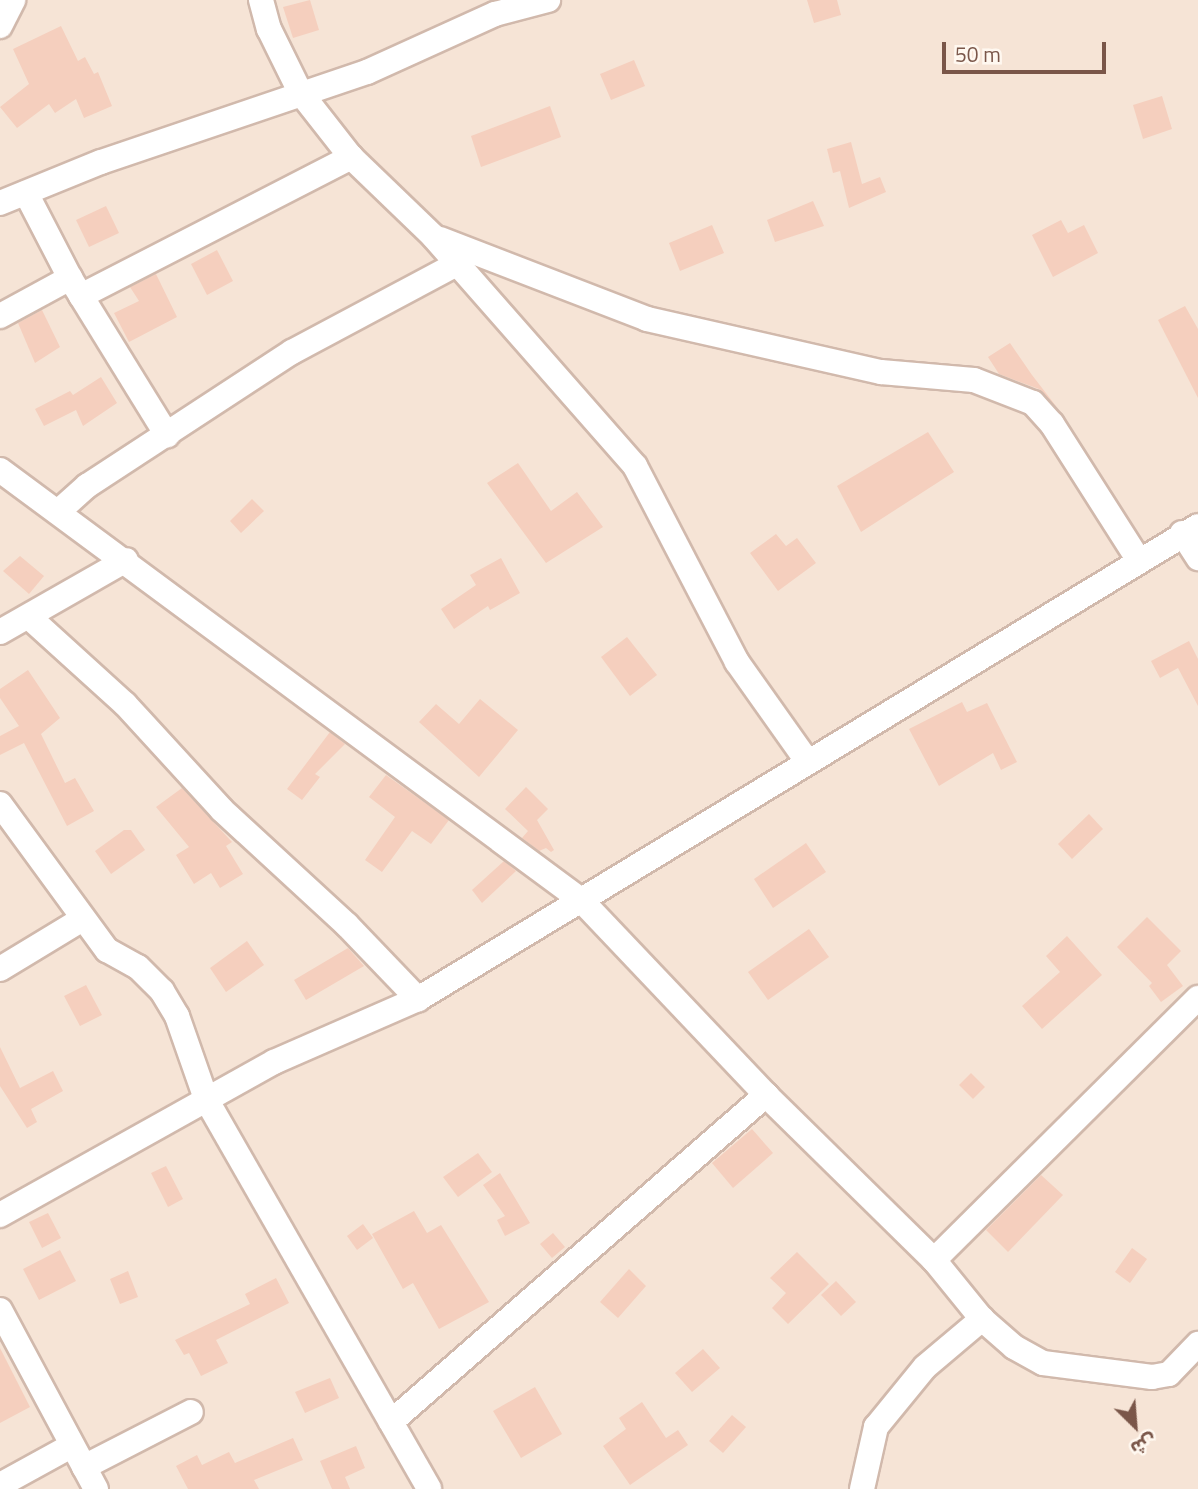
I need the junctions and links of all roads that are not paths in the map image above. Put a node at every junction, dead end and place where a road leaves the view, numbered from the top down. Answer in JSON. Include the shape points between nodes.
{"nodes":[{"id":1,"x":13,"y":0,"type":"edge"},
{"id":2,"x":261,"y":0,"type":"edge"},
{"id":3,"x":548,"y":0,"type":"edge"},
{"id":4,"x":492,"y":9,"type":"edge"},
{"id":5,"x":0,"y":26,"type":"edge"},
{"id":6,"x":300,"y":92,"type":"junction"},
{"id":7,"x":351,"y":158,"type":"junction"},
{"id":8,"x":26,"y":193,"type":"junction"},
{"id":9,"x":0,"y":203,"type":"edge"},
{"id":10,"x":433,"y":236,"type":"junction"},
{"id":11,"x":457,"y":264,"type":"junction"},
{"id":12,"x":76,"y":287,"type":"junction"},
{"id":13,"x":0,"y":316,"type":"edge"},
{"id":14,"x":167,"y":435,"type":"junction"},
{"id":15,"x":0,"y":470,"type":"edge"},
{"id":16,"x":58,"y":511,"type":"junction"},
{"id":17,"x":1190,"y":529,"type":"edge"},
{"id":18,"x":1198,"y":558,"type":"edge"},
{"id":19,"x":1138,"y":559,"type":"junction"},
{"id":20,"x":126,"y":561,"type":"junction"},
{"id":21,"x":29,"y":617,"type":"junction"},
{"id":22,"x":0,"y":632,"type":"edge"},
{"id":23,"x":807,"y":761,"type":"junction"},
{"id":24,"x":0,"y":804,"type":"edge"},
{"id":25,"x":581,"y":900,"type":"junction"},
{"id":26,"x":81,"y":920,"type":"junction"},
{"id":27,"x":0,"y":969,"type":"edge"},
{"id":28,"x":1198,"y":998,"type":"edge"},
{"id":29,"x":418,"y":999,"type":"junction"},
{"id":30,"x":766,"y":1094,"type":"junction"},
{"id":31,"x":206,"y":1099,"type":"junction"},
{"id":32,"x":0,"y":1215,"type":"edge"},
{"id":33,"x":934,"y":1260,"type":"junction"},
{"id":34,"x":0,"y":1310,"type":"edge"},
{"id":35,"x":982,"y":1319,"type":"junction"},
{"id":36,"x":1198,"y":1344,"type":"edge"},
{"id":37,"x":191,"y":1412,"type":"dead end"},
{"id":38,"x":391,"y":1422,"type":"junction"},
{"id":39,"x":71,"y":1446,"type":"junction"},
{"id":40,"x":84,"y":1467,"type":"junction"},
{"id":41,"x":0,"y":1485,"type":"edge"},
{"id":42,"x":96,"y":1489,"type":"edge"},
{"id":43,"x":429,"y":1489,"type":"edge"},
{"id":44,"x":862,"y":1489,"type":"edge"}],
"edges":[{"from":1,"to":5,"type":"street"},
{"from":2,"to":6,"type":"street","via":[[269,29]]},
{"from":3,"to":4,"type":"street"},
{"from":4,"to":6,"type":"street","via":[[414,54]]},
{"from":6,"to":7,"type":"street"},
{"from":6,"to":8,"type":"street"},
{"from":7,"to":10,"type":"street"},
{"from":7,"to":12,"type":"street"},
{"from":8,"to":9,"type":"street"},
{"from":8,"to":12,"type":"street"},
{"from":10,"to":11,"type":"street"},
{"from":10,"to":19,"type":"street","via":[[647,319],[881,372],[974,380],[1033,403],[1052,424]]},
{"from":11,"to":14,"type":"street","via":[[292,352]]},
{"from":11,"to":23,"type":"street","via":[[635,466],[731,652]]},
{"from":12,"to":13,"type":"street"},
{"from":12,"to":14,"type":"street"},
{"from":14,"to":16,"type":"street","via":[[87,486]]},
{"from":15,"to":16,"type":"street"},
{"from":16,"to":20,"type":"street"},
{"from":17,"to":18,"type":"street"},
{"from":17,"to":19,"type":"street"},
{"from":19,"to":23,"type":"street"},
{"from":20,"to":21,"type":"street"},
{"from":20,"to":25,"type":"street"},
{"from":21,"to":22,"type":"street"},
{"from":21,"to":29,"type":"street","via":[[125,704],[222,810],[347,925]]},
{"from":23,"to":25,"type":"street"},
{"from":24,"to":26,"type":"street"},
{"from":25,"to":29,"type":"street"},
{"from":25,"to":30,"type":"street"},
{"from":26,"to":27,"type":"street"},
{"from":26,"to":31,"type":"street","via":[[107,950],[138,967],[162,991],[177,1016]]},
{"from":28,"to":33,"type":"street"},
{"from":29,"to":31,"type":"street","via":[[308,1045]]},
{"from":30,"to":33,"type":"street"},
{"from":30,"to":38,"type":"street"},
{"from":31,"to":32,"type":"street"},
{"from":31,"to":38,"type":"street"},
{"from":33,"to":35,"type":"street"},
{"from":34,"to":39,"type":"street"},
{"from":35,"to":36,"type":"street","via":[[1014,1347],[1042,1363],[1074,1369],[1152,1377],[1169,1374]]},
{"from":35,"to":44,"type":"street","via":[[926,1367],[876,1427]]},
{"from":37,"to":40,"type":"street"},
{"from":38,"to":43,"type":"street"},
{"from":39,"to":40,"type":"street"},
{"from":39,"to":41,"type":"street"},
{"from":40,"to":42,"type":"street"}]}
